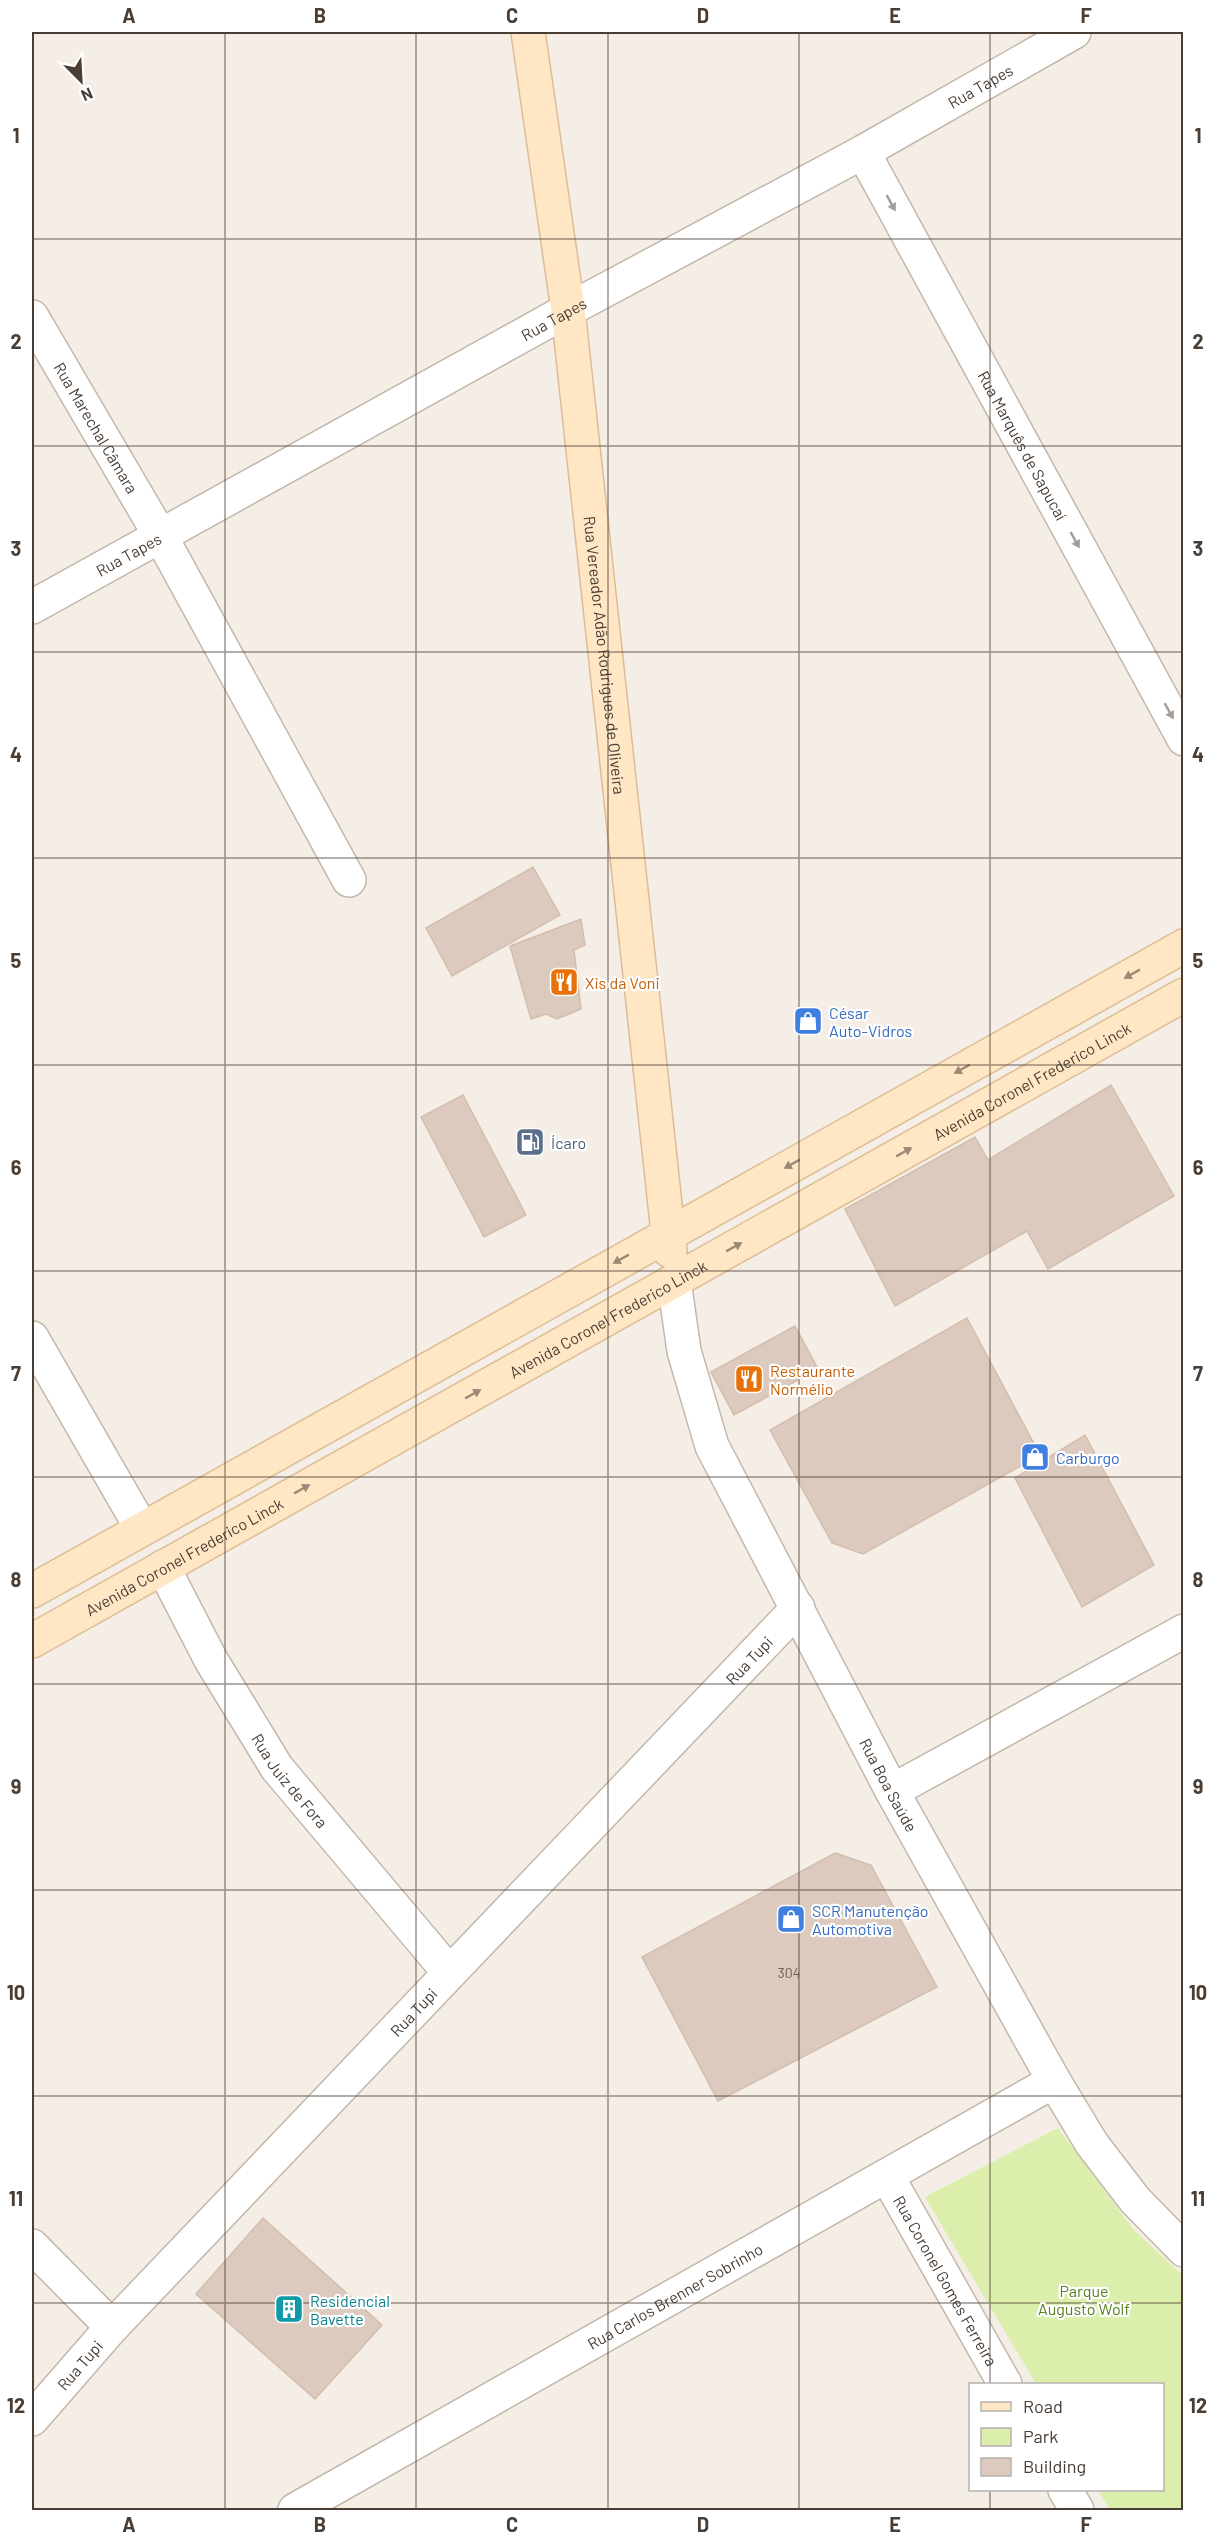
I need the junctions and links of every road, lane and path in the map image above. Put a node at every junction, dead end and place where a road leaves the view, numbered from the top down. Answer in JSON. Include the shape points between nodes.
{"nodes":[{"id":1,"x":528,"y":32,"type":"edge"},
{"id":2,"x":1074,"y":32,"type":"edge"},
{"id":3,"x":863,"y":152,"type":"junction"},
{"id":4,"x":568,"y":310,"type":"junction"},
{"id":5,"x":32,"y":317,"type":"edge"},
{"id":6,"x":161,"y":537,"type":"junction"},
{"id":7,"x":32,"y":607,"type":"edge"},
{"id":8,"x":1184,"y":739,"type":"edge"},
{"id":9,"x":349,"y":880,"type":"dead end"},
{"id":10,"x":1184,"y":946,"type":"edge"},
{"id":11,"x":1184,"y":995,"type":"edge"},
{"id":12,"x":668,"y":1233,"type":"junction"},
{"id":13,"x":674,"y":1281,"type":"junction"},
{"id":14,"x":32,"y":1338,"type":"edge"},
{"id":15,"x":142,"y":1529,"type":"junction"},
{"id":16,"x":163,"y":1567,"type":"junction"},
{"id":17,"x":32,"y":1591,"type":"edge"},
{"id":18,"x":798,"y":1608,"type":"junction"},
{"id":19,"x":1184,"y":1631,"type":"edge"},
{"id":20,"x":32,"y":1641,"type":"edge"},
{"id":21,"x":892,"y":1791,"type":"junction"},
{"id":22,"x":448,"y":1971,"type":"junction"},
{"id":23,"x":1054,"y":2081,"type":"junction"},
{"id":24,"x":887,"y":2176,"type":"junction"},
{"id":25,"x":32,"y":2246,"type":"edge"},
{"id":26,"x":1184,"y":2250,"type":"edge"},
{"id":27,"x":112,"y":2327,"type":"junction"},
{"id":28,"x":1004,"y":2383,"type":"edge"},
{"id":29,"x":32,"y":2419,"type":"edge"},
{"id":30,"x":1066,"y":2491,"type":"edge"},
{"id":31,"x":295,"y":2511,"type":"edge"},
{"id":32,"x":1077,"y":2511,"type":"edge"}],
"edges":[{"from":1,"to":4,"type":"main road","name":"Rua Vereador Adão Rodrigues de Oliveira"},
{"from":2,"to":3,"type":"street","name":"Rua Tapes"},
{"from":3,"to":4,"type":"street","name":"Rua Tapes"},
{"from":3,"to":8,"type":"street","name":"Rua Marquês de Sapucaí","one_way":true},
{"from":4,"to":6,"type":"street","name":"Rua Tapes"},
{"from":4,"to":12,"type":"main road","name":"Rua Vereador Adão Rodrigues de Oliveira"},
{"from":5,"to":6,"type":"street","name":"Rua Marechal Câmara"},
{"from":6,"to":7,"type":"street","name":"Rua Tapes"},
{"from":6,"to":9,"type":"street","name":"Rua Marechal Câmara"},
{"from":10,"to":12,"type":"main road","one_way":true},
{"from":13,"to":11,"type":"main road","name":"Avenida Coronel Frederico Linck","one_way":true},
{"from":12,"to":13,"type":"main road","name":"Rua Vereador Adão Rodrigues de Oliveira"},
{"from":12,"to":15,"type":"main road","one_way":true},
{"from":16,"to":13,"type":"main road","name":"Avenida Coronel Frederico Linck","one_way":true},
{"from":13,"to":18,"type":"street","name":"Rua Boa Saúde","via":[[684,1351],[712,1446]]},
{"from":14,"to":15,"type":"street"},
{"from":15,"to":17,"type":"main road"},
{"from":16,"to":20,"type":"main road","name":"Avenida Coronel Frederico Linck"},
{"from":16,"to":22,"type":"street","name":"Rua Juiz de Fora","via":[[211,1660],[277,1768]]},
{"from":18,"to":21,"type":"street","name":"Rua Boa Saúde"},
{"from":18,"to":22,"type":"street","name":"Rua Tupi"},
{"from":19,"to":21,"type":"street"},
{"from":21,"to":23,"type":"street","name":"Rua Boa Saúde"},
{"from":22,"to":27,"type":"street","name":"Rua Tupi"},
{"from":23,"to":24,"type":"street","name":"Rua Carlos Brenner Sobrinho"},
{"from":23,"to":26,"type":"street","name":"Rua Boa Saúde","via":[[1092,2144],[1135,2200]]},
{"from":24,"to":28,"type":"street","name":"Rua Coronel Gomes Ferreira"},
{"from":24,"to":31,"type":"street","name":"Rua Carlos Brenner Sobrinho"},
{"from":25,"to":27,"type":"street"},
{"from":27,"to":29,"type":"street","name":"Rua Tupi"},
{"from":30,"to":32,"type":"street"}]}
